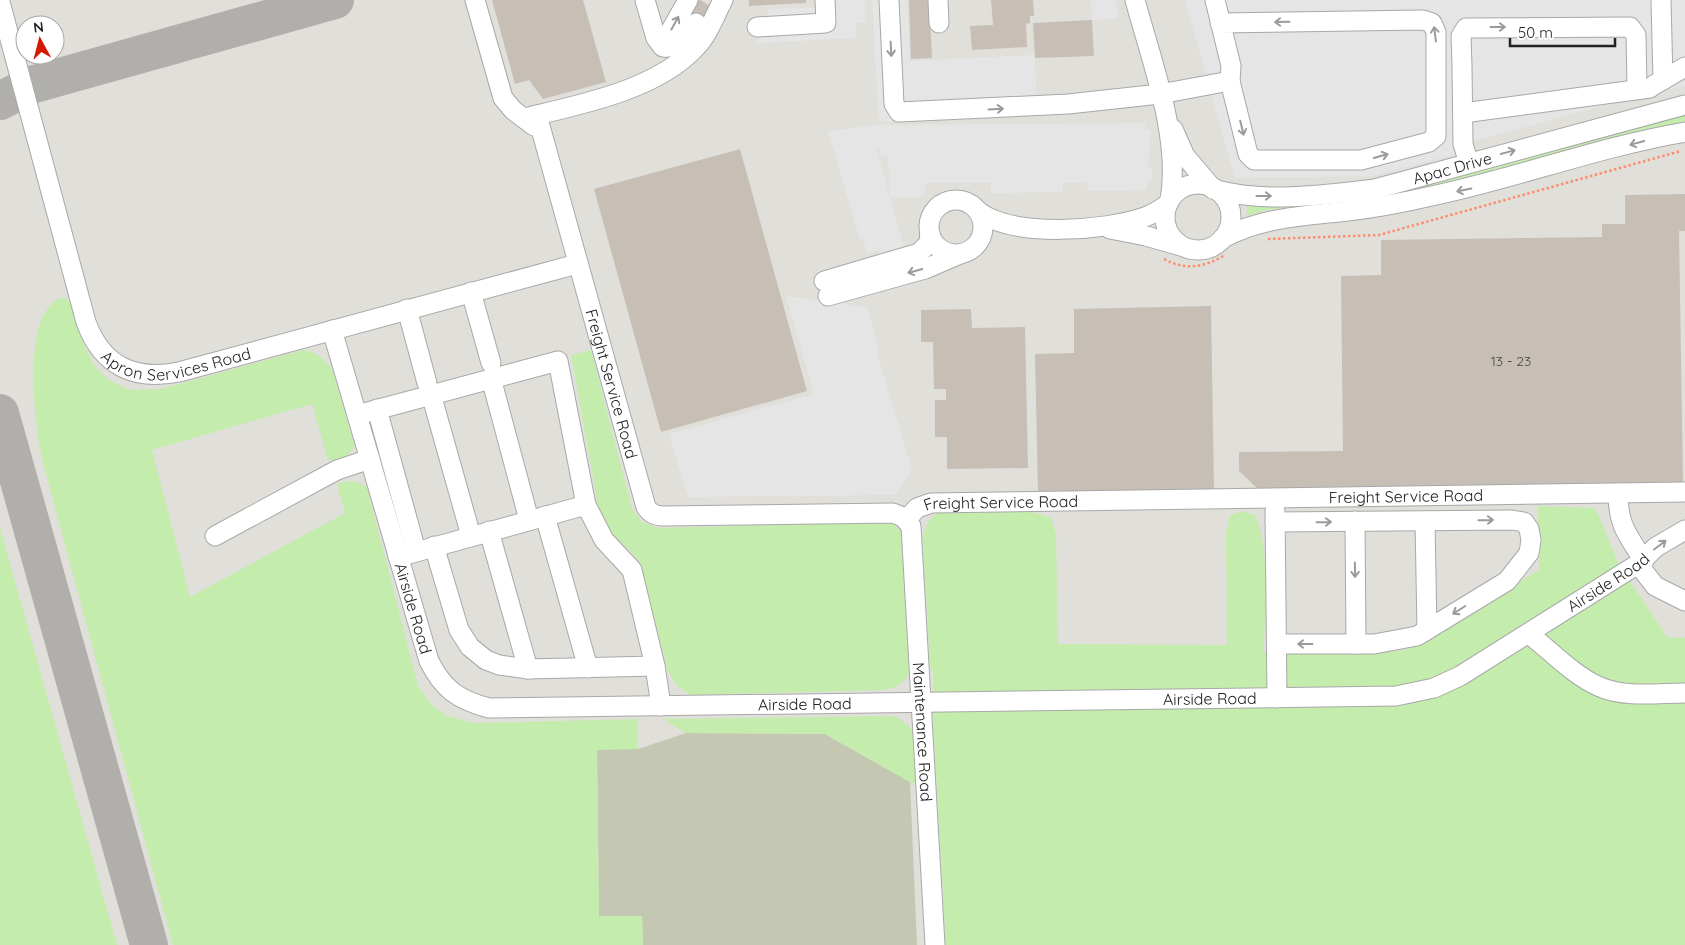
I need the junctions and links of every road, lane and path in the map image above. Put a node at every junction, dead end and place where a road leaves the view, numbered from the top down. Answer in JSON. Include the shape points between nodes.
{"nodes":[{"id":1,"x":476,"y":0,"type":"edge"},
{"id":2,"x":645,"y":0,"type":"edge"},
{"id":3,"x":688,"y":0,"type":"edge"},
{"id":4,"x":709,"y":0,"type":"edge"},
{"id":5,"x":723,"y":0,"type":"edge"},
{"id":6,"x":825,"y":0,"type":"edge"},
{"id":7,"x":889,"y":0,"type":"edge"},
{"id":8,"x":938,"y":0,"type":"edge"},
{"id":9,"x":1135,"y":0,"type":"edge"},
{"id":10,"x":1215,"y":0,"type":"edge"},
{"id":11,"x":1661,"y":0,"type":"edge"},
{"id":12,"x":0,"y":2,"type":"edge"},
{"id":13,"x":939,"y":23,"type":"dead end"},
{"id":14,"x":1220,"y":23,"type":"junction"},
{"id":15,"x":757,"y":27,"type":"dead end"},
{"id":16,"x":662,"y":46,"type":"junction"},
{"id":17,"x":1685,"y":67,"type":"edge"},
{"id":18,"x":1230,"y":81,"type":"junction"},
{"id":19,"x":1650,"y":86,"type":"junction"},
{"id":20,"x":1160,"y":94,"type":"junction"},
{"id":21,"x":1685,"y":105,"type":"edge"},
{"id":22,"x":1656,"y":111,"type":"junction"},
{"id":23,"x":1463,"y":113,"type":"junction"},
{"id":24,"x":1166,"y":115,"type":"junction"},
{"id":25,"x":531,"y":116,"type":"junction"},
{"id":26,"x":1685,"y":132,"type":"edge"},
{"id":27,"x":1469,"y":163,"type":"junction"},
{"id":28,"x":1214,"y":190,"type":"junction"},
{"id":29,"x":1169,"y":202,"type":"junction"},
{"id":30,"x":978,"y":211,"type":"junction"},
{"id":31,"x":1092,"y":227,"type":"junction"},
{"id":32,"x":1034,"y":228,"type":"junction"},
{"id":33,"x":930,"y":233,"type":"junction"},
{"id":34,"x":1223,"y":238,"type":"junction"},
{"id":35,"x":1187,"y":248,"type":"junction"},
{"id":36,"x":967,"y":250,"type":"junction"},
{"id":37,"x":577,"y":264,"type":"junction"},
{"id":38,"x":471,"y":292,"type":"junction"},
{"id":39,"x":407,"y":309,"type":"junction"},
{"id":40,"x":332,"y":330,"type":"junction"},
{"id":41,"x":491,"y":371,"type":"junction"},
{"id":42,"x":429,"y":389,"type":"junction"},
{"id":43,"x":377,"y":409,"type":"junction"},
{"id":44,"x":357,"y":415,"type":"junction"},
{"id":45,"x":370,"y":460,"type":"junction"},
{"id":46,"x":1685,"y":492,"type":"edge"},
{"id":47,"x":1618,"y":493,"type":"junction"},
{"id":48,"x":1275,"y":498,"type":"junction"},
{"id":49,"x":586,"y":505,"type":"junction"},
{"id":50,"x":537,"y":518,"type":"junction"},
{"id":51,"x":906,"y":520,"type":"junction"},
{"id":52,"x":1425,"y":521,"type":"junction"},
{"id":53,"x":1275,"y":522,"type":"junction"},
{"id":54,"x":1355,"y":522,"type":"junction"},
{"id":55,"x":1685,"y":530,"type":"edge"},
{"id":56,"x":489,"y":531,"type":"junction"},
{"id":57,"x":215,"y":536,"type":"dead end"},
{"id":58,"x":471,"y":536,"type":"junction"},
{"id":59,"x":425,"y":549,"type":"junction"},
{"id":60,"x":398,"y":557,"type":"junction"},
{"id":61,"x":1641,"y":563,"type":"junction"},
{"id":62,"x":1680,"y":597,"type":"edge"},
{"id":63,"x":1427,"y":630,"type":"junction"},
{"id":64,"x":1529,"y":634,"type":"junction"},
{"id":65,"x":1277,"y":644,"type":"junction"},
{"id":66,"x":1356,"y":644,"type":"junction"},
{"id":67,"x":655,"y":666,"type":"junction"},
{"id":68,"x":588,"y":668,"type":"junction"},
{"id":69,"x":528,"y":669,"type":"junction"},
{"id":70,"x":1685,"y":693,"type":"edge"},
{"id":71,"x":1277,"y":698,"type":"junction"},
{"id":72,"x":923,"y":703,"type":"junction"},
{"id":73,"x":661,"y":706,"type":"junction"},
{"id":74,"x":936,"y":945,"type":"edge"}],
"edges":[{"from":1,"to":25,"type":"street","via":[[503,98],[513,110]]},
{"from":2,"to":16,"type":"street","via":[[656,38]]},
{"from":16,"to":3,"type":"street","one_way":true},
{"from":4,"to":16,"type":"street","via":[[686,40],[672,47]]},
{"from":5,"to":25,"type":"street","via":[[698,45],[674,66],[621,92]]},
{"from":6,"to":15,"type":"street","via":[[826,23]]},
{"from":7,"to":20,"type":"street","one_way":true,"via":[[896,111],[1068,104]]},
{"from":8,"to":13,"type":"street"},
{"from":9,"to":20,"type":"street"},
{"from":10,"to":14,"type":"street"},
{"from":11,"to":19,"type":"street"},
{"from":12,"to":40,"type":"street","name":"Apron Services Road","via":[[86,322],[105,355],[134,372],[163,375]]},
{"from":14,"to":18,"type":"street","via":[[1231,66]]},
{"from":18,"to":14,"type":"street","one_way":true,"via":[[1248,154],[1254,160],[1370,159],[1429,142],[1436,136],[1436,32],[1432,23],[1423,20]]},
{"from":17,"to":19,"type":"street"},
{"from":18,"to":20,"type":"street"},
{"from":19,"to":22,"type":"street"},
{"from":19,"to":23,"type":"street"},
{"from":23,"to":19,"type":"street","one_way":true,"via":[[1461,36],[1466,28],[1627,26],[1636,35],[1636,59]]},
{"from":20,"to":24,"type":"street"},
{"from":21,"to":22,"type":"street","name":"Apac Drive"},
{"from":27,"to":22,"type":"street","name":"Apac Drive","one_way":true},
{"from":23,"to":27,"type":"street","via":[[1464,144]]},
{"from":24,"to":28,"type":"street","via":[[1186,156]]},
{"from":24,"to":29,"type":"street","via":[[1172,168]]},
{"from":25,"to":37,"type":"street","name":"Freight Service Road","via":[[542,138]]},
{"from":26,"to":34,"type":"street","name":"Apac Drive","one_way":true,"via":[[1433,196],[1384,206],[1279,218]]},
{"from":28,"to":27,"type":"street","name":"Apac Drive","one_way":true,"via":[[1250,196],[1333,194],[1375,189]]},
{"from":28,"to":29,"type":"street","via":[[1202,185],[1189,186]]},
{"from":28,"to":34,"type":"street","via":[[1226,202],[1230,212],[1230,223]]},
{"from":29,"to":31,"type":"street","via":[[1145,216]]},
{"from":29,"to":35,"type":"street","via":[[1165,215],[1167,229],[1175,241]]},
{"from":30,"to":32,"type":"street","via":[[1006,224]]},
{"from":30,"to":33,"type":"street","via":[[958,200],[942,204],[931,217]]},
{"from":30,"to":36,"type":"street","via":[[982,232]]},
{"from":31,"to":32,"type":"street"},
{"from":31,"to":35,"type":"street","via":[[1132,232]]},
{"from":32,"to":36,"type":"street","via":[[1006,232]]},
{"from":33,"to":36,"type":"street","via":[[941,250],[953,254]]},
{"from":36,"to":33,"type":"street","one_way":true,"via":[[925,268],[826,289],[919,253],[927,247]]},
{"from":34,"to":35,"type":"street","via":[[1204,250]]},
{"from":37,"to":38,"type":"street","name":"Apron Services Road"},
{"from":37,"to":51,"type":"street","name":"Freight Service Road","via":[[646,507],[653,515],[893,513]]},
{"from":38,"to":39,"type":"street","name":"Apron Services Road"},
{"from":38,"to":41,"type":"street"},
{"from":39,"to":40,"type":"street","name":"Apron Services Road"},
{"from":39,"to":42,"type":"street"},
{"from":40,"to":44,"type":"street","name":"Airside Road"},
{"from":41,"to":42,"type":"street"},
{"from":41,"to":49,"type":"street","via":[[558,361]]},
{"from":41,"to":50,"type":"street"},
{"from":42,"to":43,"type":"street"},
{"from":42,"to":58,"type":"street"},
{"from":43,"to":44,"type":"street"},
{"from":43,"to":59,"type":"street"},
{"from":44,"to":45,"type":"street","name":"Airside Road"},
{"from":45,"to":57,"type":"street","via":[[337,470]]},
{"from":45,"to":60,"type":"street","name":"Airside Road"},
{"from":46,"to":47,"type":"street","name":"Freight Service Road"},
{"from":47,"to":48,"type":"street","name":"Freight Service Road"},
{"from":47,"to":61,"type":"street","via":[[1622,525]]},
{"from":48,"to":51,"type":"street","name":"Freight Service Road","via":[[930,503],[917,508]]},
{"from":48,"to":53,"type":"street"},
{"from":49,"to":50,"type":"street"},
{"from":49,"to":67,"type":"street","via":[[604,540],[632,570]]},
{"from":50,"to":56,"type":"street"},
{"from":50,"to":68,"type":"street"},
{"from":51,"to":72,"type":"street","name":"Maintenance Road","via":[[912,529]]},
{"from":52,"to":54,"type":"street"},
{"from":52,"to":63,"type":"street"},
{"from":52,"to":63,"type":"street","one_way":true,"via":[[1524,522],[1531,540],[1529,553],[1506,581]]},
{"from":53,"to":54,"type":"street","one_way":true},
{"from":53,"to":65,"type":"street"},
{"from":54,"to":66,"type":"street","one_way":true},
{"from":61,"to":55,"type":"street","name":"Airside Road","one_way":true,"via":[[1656,547]]},
{"from":56,"to":58,"type":"street"},
{"from":56,"to":69,"type":"street"},
{"from":58,"to":59,"type":"street"},
{"from":59,"to":60,"type":"street"},
{"from":59,"to":69,"type":"street","via":[[463,638],[486,660]]},
{"from":60,"to":73,"type":"street","name":"Airside Road","via":[[429,661],[442,684],[462,699],[489,708],[505,709]]},
{"from":61,"to":62,"type":"street","via":[[1651,583]]},
{"from":61,"to":64,"type":"street","name":"Airside Road"},
{"from":63,"to":66,"type":"street","via":[[1397,641]]},
{"from":64,"to":70,"type":"street","via":[[1601,688],[1629,693]]},
{"from":64,"to":71,"type":"street","name":"Airside Road","via":[[1460,676],[1426,690],[1396,696]]},
{"from":66,"to":65,"type":"street","one_way":true},
{"from":65,"to":71,"type":"street"},
{"from":67,"to":68,"type":"street"},
{"from":67,"to":73,"type":"street"},
{"from":68,"to":69,"type":"street"},
{"from":71,"to":72,"type":"street","name":"Airside Road"},
{"from":72,"to":73,"type":"street","name":"Airside Road"},
{"from":72,"to":74,"type":"street","name":"Maintenance Road"}]}
